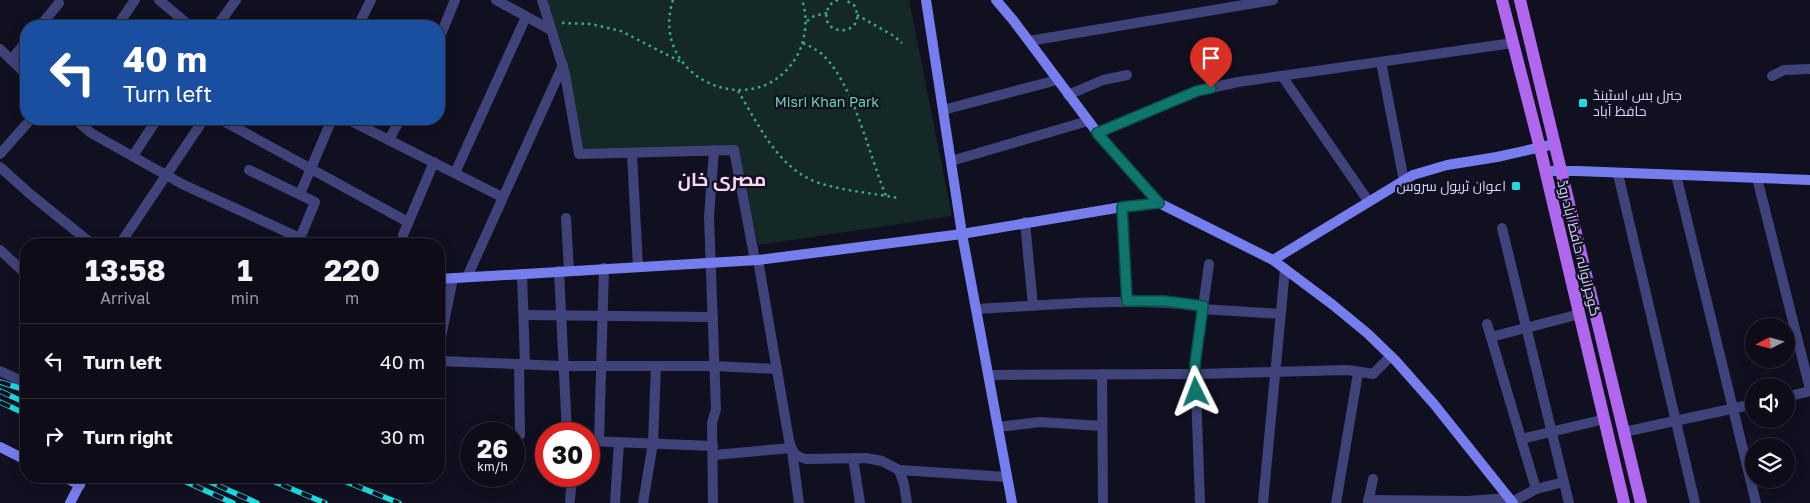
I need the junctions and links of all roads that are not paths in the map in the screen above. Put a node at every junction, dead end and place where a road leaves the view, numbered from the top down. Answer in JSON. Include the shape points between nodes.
{"nodes":[{"id":1,"x":135,"y":0,"type":"edge"},
{"id":2,"x":159,"y":0,"type":"edge"},
{"id":3,"x":236,"y":0,"type":"edge"},
{"id":4,"x":371,"y":0,"type":"edge"},
{"id":5,"x":455,"y":0,"type":"edge"},
{"id":6,"x":496,"y":0,"type":"edge"},
{"id":7,"x":542,"y":0,"type":"edge"},
{"id":8,"x":926,"y":0,"type":"edge"},
{"id":9,"x":996,"y":0,"type":"edge"},
{"id":10,"x":1273,"y":0,"type":"edge"},
{"id":11,"x":1502,"y":0,"type":"edge"},
{"id":12,"x":1520,"y":0,"type":"edge"},
{"id":13,"x":58,"y":3,"type":"dead end"},
{"id":14,"x":526,"y":16,"type":"junction"},
{"id":15,"x":45,"y":20,"type":"edge"},
{"id":16,"x":121,"y":20,"type":"edge"},
{"id":17,"x":183,"y":20,"type":"edge"},
{"id":18,"x":221,"y":20,"type":"edge"},
{"id":19,"x":361,"y":20,"type":"edge"},
{"id":20,"x":445,"y":24,"type":"edge"},
{"id":21,"x":550,"y":27,"type":"junction"},
{"id":22,"x":1029,"y":41,"type":"junction"},
{"id":23,"x":1513,"y":43,"type":"junction"},
{"id":24,"x":20,"y":49,"type":"edge"},
{"id":25,"x":0,"y":50,"type":"edge"},
{"id":26,"x":11,"y":60,"type":"junction"},
{"id":27,"x":1381,"y":62,"type":"junction"},
{"id":28,"x":563,"y":65,"type":"junction"},
{"id":29,"x":20,"y":68,"type":"edge"},
{"id":30,"x":1810,"y":70,"type":"edge"},
{"id":31,"x":1127,"y":75,"type":"dead end"},
{"id":32,"x":1282,"y":76,"type":"junction"},
{"id":33,"x":1772,"y":76,"type":"dead end"},
{"id":34,"x":1057,"y":80,"type":"junction"},
{"id":35,"x":1068,"y":95,"type":"junction"},
{"id":36,"x":943,"y":110,"type":"junction"},
{"id":37,"x":1088,"y":121,"type":"junction"},
{"id":38,"x":26,"y":125,"type":"edge"},
{"id":39,"x":82,"y":125,"type":"edge"},
{"id":40,"x":153,"y":125,"type":"edge"},
{"id":41,"x":200,"y":125,"type":"edge"},
{"id":42,"x":231,"y":125,"type":"edge"},
{"id":43,"x":329,"y":125,"type":"edge"},
{"id":44,"x":360,"y":125,"type":"edge"},
{"id":45,"x":397,"y":125,"type":"edge"},
{"id":46,"x":1097,"y":133,"type":"junction"},
{"id":47,"x":389,"y":140,"type":"junction"},
{"id":48,"x":1555,"y":144,"type":"junction"},
{"id":49,"x":1540,"y":148,"type":"junction"},
{"id":50,"x":714,"y":150,"type":"junction"},
{"id":51,"x":0,"y":154,"type":"edge"},
{"id":52,"x":632,"y":154,"type":"junction"},
{"id":53,"x":133,"y":156,"type":"junction"},
{"id":54,"x":951,"y":161,"type":"junction"},
{"id":55,"x":434,"y":162,"type":"junction"},
{"id":56,"x":0,"y":167,"type":"edge"},
{"id":57,"x":311,"y":169,"type":"junction"},
{"id":58,"x":249,"y":170,"type":"dead end"},
{"id":59,"x":1561,"y":170,"type":"junction"},
{"id":60,"x":1545,"y":171,"type":"junction"},
{"id":61,"x":455,"y":173,"type":"junction"},
{"id":62,"x":166,"y":174,"type":"junction"},
{"id":63,"x":1618,"y":174,"type":"junction"},
{"id":64,"x":1676,"y":175,"type":"junction"},
{"id":65,"x":1757,"y":178,"type":"junction"},
{"id":66,"x":1810,"y":180,"type":"edge"},
{"id":67,"x":1404,"y":181,"type":"junction"},
{"id":68,"x":300,"y":194,"type":"junction"},
{"id":69,"x":502,"y":197,"type":"junction"},
{"id":70,"x":1369,"y":202,"type":"junction"},
{"id":71,"x":1159,"y":203,"type":"junction"},
{"id":72,"x":1122,"y":207,"type":"junction"},
{"id":73,"x":566,"y":218,"type":"dead end"},
{"id":74,"x":408,"y":222,"type":"junction"},
{"id":75,"x":1025,"y":222,"type":"junction"},
{"id":76,"x":1502,"y":228,"type":"dead end"},
{"id":77,"x":403,"y":234,"type":"dead end"},
{"id":78,"x":962,"y":234,"type":"junction"},
{"id":79,"x":85,"y":238,"type":"edge"},
{"id":80,"x":124,"y":238,"type":"edge"},
{"id":81,"x":293,"y":238,"type":"edge"},
{"id":82,"x":300,"y":238,"type":"edge"},
{"id":83,"x":0,"y":250,"type":"edge"},
{"id":84,"x":757,"y":260,"type":"junction"},
{"id":85,"x":1273,"y":260,"type":"junction"},
{"id":86,"x":711,"y":263,"type":"junction"},
{"id":87,"x":1209,"y":264,"type":"dead end"},
{"id":88,"x":638,"y":266,"type":"junction"},
{"id":89,"x":20,"y":268,"type":"edge"},
{"id":90,"x":604,"y":268,"type":"junction"},
{"id":91,"x":1285,"y":269,"type":"junction"},
{"id":92,"x":564,"y":271,"type":"junction"},
{"id":93,"x":522,"y":274,"type":"junction"},
{"id":94,"x":467,"y":277,"type":"junction"},
{"id":95,"x":453,"y":278,"type":"junction"},
{"id":96,"x":445,"y":279,"type":"edge"},
{"id":97,"x":1127,"y":301,"type":"junction"},
{"id":98,"x":1033,"y":306,"type":"junction"},
{"id":99,"x":1203,"y":308,"type":"junction"},
{"id":100,"x":977,"y":309,"type":"junction"},
{"id":101,"x":561,"y":314,"type":"junction"},
{"id":102,"x":1280,"y":314,"type":"junction"},
{"id":103,"x":1580,"y":314,"type":"junction"},
{"id":104,"x":524,"y":315,"type":"junction"},
{"id":105,"x":603,"y":315,"type":"junction"},
{"id":106,"x":445,"y":317,"type":"edge"},
{"id":107,"x":713,"y":317,"type":"junction"},
{"id":108,"x":1487,"y":324,"type":"dead end"},
{"id":109,"x":1526,"y":327,"type":"junction"},
{"id":110,"x":1491,"y":337,"type":"junction"},
{"id":111,"x":1392,"y":356,"type":"junction"},
{"id":112,"x":445,"y":361,"type":"edge"},
{"id":113,"x":522,"y":364,"type":"junction"},
{"id":114,"x":564,"y":366,"type":"junction"},
{"id":115,"x":601,"y":366,"type":"junction"},
{"id":116,"x":656,"y":366,"type":"junction"},
{"id":117,"x":714,"y":366,"type":"junction"},
{"id":118,"x":777,"y":369,"type":"junction"},
{"id":119,"x":0,"y":372,"type":"edge"},
{"id":120,"x":1275,"y":372,"type":"junction"},
{"id":121,"x":1358,"y":373,"type":"junction"},
{"id":122,"x":1102,"y":374,"type":"junction"},
{"id":123,"x":1196,"y":374,"type":"junction"},
{"id":124,"x":988,"y":375,"type":"junction"},
{"id":125,"x":20,"y":378,"type":"edge"},
{"id":126,"x":1810,"y":390,"type":"edge"},
{"id":127,"x":1795,"y":394,"type":"edge"},
{"id":128,"x":1745,"y":406,"type":"edge"},
{"id":129,"x":1733,"y":408,"type":"junction"},
{"id":130,"x":1605,"y":419,"type":"junction"},
{"id":131,"x":1675,"y":421,"type":"junction"},
{"id":132,"x":520,"y":422,"type":"edge"},
{"id":133,"x":566,"y":422,"type":"edge"},
{"id":134,"x":596,"y":422,"type":"edge"},
{"id":135,"x":1102,"y":426,"type":"junction"},
{"id":136,"x":998,"y":427,"type":"junction"},
{"id":137,"x":1552,"y":432,"type":"junction"},
{"id":138,"x":1624,"y":432,"type":"junction"},
{"id":139,"x":1521,"y":439,"type":"junction"},
{"id":140,"x":600,"y":441,"type":"edge"},
{"id":141,"x":619,"y":442,"type":"junction"},
{"id":142,"x":653,"y":443,"type":"junction"},
{"id":143,"x":0,"y":447,"type":"edge"},
{"id":144,"x":792,"y":449,"type":"junction"},
{"id":145,"x":714,"y":450,"type":"junction"},
{"id":146,"x":20,"y":457,"type":"edge"},
{"id":147,"x":853,"y":458,"type":"junction"},
{"id":148,"x":899,"y":470,"type":"junction"},
{"id":149,"x":1008,"y":477,"type":"junction"},
{"id":150,"x":1373,"y":479,"type":"dead end"},
{"id":151,"x":1564,"y":482,"type":"junction"},
{"id":152,"x":80,"y":483,"type":"edge"},
{"id":153,"x":571,"y":487,"type":"edge"},
{"id":154,"x":1536,"y":489,"type":"junction"},
{"id":155,"x":570,"y":500,"type":"dead end"},
{"id":156,"x":1511,"y":501,"type":"edge"},
{"id":157,"x":1368,"y":502,"type":"edge"},
{"id":158,"x":70,"y":503,"type":"edge"},
{"id":159,"x":615,"y":503,"type":"edge"},
{"id":160,"x":643,"y":503,"type":"edge"},
{"id":161,"x":713,"y":503,"type":"edge"},
{"id":162,"x":799,"y":503,"type":"edge"},
{"id":163,"x":860,"y":503,"type":"edge"},
{"id":164,"x":907,"y":503,"type":"edge"},
{"id":165,"x":1012,"y":503,"type":"edge"},
{"id":166,"x":1102,"y":503,"type":"edge"},
{"id":167,"x":1200,"y":503,"type":"edge"},
{"id":168,"x":1263,"y":503,"type":"edge"},
{"id":169,"x":1336,"y":503,"type":"edge"},
{"id":170,"x":1569,"y":503,"type":"edge"},
{"id":171,"x":1624,"y":503,"type":"edge"},
{"id":172,"x":1641,"y":503,"type":"edge"},
{"id":173,"x":1695,"y":503,"type":"edge"},
{"id":174,"x":1756,"y":503,"type":"edge"}],
"edges":[{"from":1,"to":16,"type":"street"},
{"from":2,"to":17,"type":"street"},
{"from":3,"to":18,"type":"street"},
{"from":4,"to":19,"type":"street"},
{"from":5,"to":20,"type":"street"},
{"from":6,"to":14,"type":"street"},
{"from":7,"to":21,"type":"street"},
{"from":8,"to":36,"type":"street"},
{"from":9,"to":22,"type":"street"},
{"from":10,"to":22,"type":"street"},
{"from":11,"to":23,"type":"main road","name":"گوجرانوالہ حافظ آباد روڈ"},
{"from":12,"to":48,"type":"main road","name":"گوجرانوالہ حافظ آباد روڈ"},
{"from":13,"to":15,"type":"street"},
{"from":14,"to":21,"type":"street"},
{"from":14,"to":61,"type":"street"},
{"from":21,"to":28,"type":"street"},
{"from":22,"to":34,"type":"street"},
{"from":23,"to":27,"type":"street"},
{"from":23,"to":49,"type":"main road","name":"گوجرانوالہ حافظ آباد روڈ"},
{"from":24,"to":26,"type":"street"},
{"from":25,"to":26,"type":"street"},
{"from":26,"to":29,"type":"street"},
{"from":27,"to":32,"type":"street"},
{"from":27,"to":67,"type":"street"},
{"from":28,"to":52,"type":"street","via":[[579,154]]},
{"from":28,"to":69,"type":"street"},
{"from":30,"to":33,"type":"street","via":[[1784,70]]},
{"from":31,"to":35,"type":"street","via":[[1102,80]]},
{"from":32,"to":46,"type":"street","via":[[1197,91]]},
{"from":32,"to":70,"type":"street"},
{"from":34,"to":35,"type":"street"},
{"from":34,"to":36,"type":"street"},
{"from":35,"to":37,"type":"street"},
{"from":36,"to":54,"type":"street"},
{"from":37,"to":46,"type":"street"},
{"from":37,"to":54,"type":"street"},
{"from":38,"to":51,"type":"street"},
{"from":39,"to":53,"type":"street"},
{"from":40,"to":53,"type":"street"},
{"from":41,"to":62,"type":"street"},
{"from":42,"to":57,"type":"street"},
{"from":43,"to":57,"type":"street"},
{"from":44,"to":47,"type":"street"},
{"from":45,"to":47,"type":"street"},
{"from":46,"to":71,"type":"street"},
{"from":47,"to":55,"type":"street"},
{"from":48,"to":49,"type":"street"},
{"from":48,"to":59,"type":"main road","name":"گوجرانوالہ حافظ آباد روڈ"},
{"from":49,"to":60,"type":"main road","name":"گوجرانوالہ حافظ آباد روڈ"},
{"from":49,"to":67,"type":"street","via":[[1447,164]]},
{"from":50,"to":52,"type":"street"},
{"from":50,"to":84,"type":"street","via":[[734,150]]},
{"from":50,"to":86,"type":"street","via":[[709,217]]},
{"from":52,"to":88,"type":"street"},
{"from":53,"to":62,"type":"street"},
{"from":54,"to":78,"type":"street"},
{"from":55,"to":61,"type":"street"},
{"from":55,"to":74,"type":"street"},
{"from":56,"to":79,"type":"street"},
{"from":57,"to":68,"type":"street"},
{"from":57,"to":74,"type":"street"},
{"from":58,"to":68,"type":"street"},
{"from":59,"to":60,"type":"street"},
{"from":59,"to":63,"type":"street"},
{"from":59,"to":138,"type":"main road","name":"گوجرانوالہ حافظ آباد روڈ"},
{"from":60,"to":103,"type":"main road","name":"گوجرانوالہ حافظ آباد روڈ"},
{"from":61,"to":69,"type":"street"},
{"from":62,"to":80,"type":"street"},
{"from":62,"to":81,"type":"street"},
{"from":63,"to":64,"type":"street"},
{"from":63,"to":131,"type":"street"},
{"from":64,"to":65,"type":"street"},
{"from":64,"to":129,"type":"street"},
{"from":65,"to":66,"type":"street"},
{"from":65,"to":126,"type":"street"},
{"from":67,"to":70,"type":"street"},
{"from":68,"to":82,"type":"street","via":[[315,202]]},
{"from":69,"to":94,"type":"street"},
{"from":70,"to":85,"type":"street"},
{"from":71,"to":72,"type":"street"},
{"from":71,"to":85,"type":"street"},
{"from":72,"to":75,"type":"street"},
{"from":72,"to":97,"type":"street"},
{"from":73,"to":92,"type":"street"},
{"from":74,"to":77,"type":"street"},
{"from":75,"to":78,"type":"street"},
{"from":75,"to":98,"type":"street"},
{"from":76,"to":109,"type":"street"},
{"from":78,"to":84,"type":"street"},
{"from":78,"to":100,"type":"street"},
{"from":83,"to":89,"type":"street"},
{"from":84,"to":86,"type":"street"},
{"from":84,"to":118,"type":"street"},
{"from":85,"to":91,"type":"street"},
{"from":86,"to":88,"type":"street"},
{"from":86,"to":107,"type":"street"},
{"from":87,"to":99,"type":"street"},
{"from":88,"to":90,"type":"street"},
{"from":90,"to":92,"type":"street"},
{"from":90,"to":105,"type":"street"},
{"from":91,"to":102,"type":"street"},
{"from":91,"to":111,"type":"street"},
{"from":92,"to":93,"type":"street"},
{"from":92,"to":101,"type":"street"},
{"from":93,"to":94,"type":"street"},
{"from":93,"to":104,"type":"street"},
{"from":94,"to":95,"type":"street"},
{"from":95,"to":96,"type":"street"},
{"from":95,"to":106,"type":"street"},
{"from":97,"to":98,"type":"street"},
{"from":97,"to":99,"type":"street","via":[[1164,301]]},
{"from":98,"to":100,"type":"street"},
{"from":99,"to":102,"type":"street"},
{"from":99,"to":123,"type":"street"},
{"from":100,"to":124,"type":"street"},
{"from":101,"to":104,"type":"street"},
{"from":101,"to":105,"type":"street"},
{"from":101,"to":114,"type":"street"},
{"from":102,"to":120,"type":"street"},
{"from":103,"to":109,"type":"street"},
{"from":103,"to":130,"type":"main road","name":"گوجرانوالہ حافظ آباد روڈ"},
{"from":104,"to":113,"type":"street"},
{"from":105,"to":107,"type":"street"},
{"from":105,"to":115,"type":"street"},
{"from":107,"to":117,"type":"street"},
{"from":108,"to":110,"type":"street"},
{"from":109,"to":110,"type":"street"},
{"from":109,"to":137,"type":"street"},
{"from":110,"to":139,"type":"street"},
{"from":111,"to":121,"type":"street","via":[[1373,374]]},
{"from":111,"to":156,"type":"street"},
{"from":112,"to":113,"type":"street"},
{"from":113,"to":114,"type":"street"},
{"from":113,"to":132,"type":"street"},
{"from":114,"to":115,"type":"street"},
{"from":114,"to":133,"type":"street"},
{"from":115,"to":116,"type":"street"},
{"from":115,"to":134,"type":"street"},
{"from":116,"to":117,"type":"street"},
{"from":116,"to":142,"type":"street"},
{"from":117,"to":118,"type":"street"},
{"from":117,"to":145,"type":"street"},
{"from":118,"to":144,"type":"street"},
{"from":119,"to":125,"type":"street"},
{"from":120,"to":121,"type":"street","via":[[1348,370]]},
{"from":120,"to":123,"type":"street"},
{"from":120,"to":168,"type":"street"},
{"from":121,"to":169,"type":"street"},
{"from":122,"to":123,"type":"street"},
{"from":122,"to":124,"type":"street"},
{"from":122,"to":135,"type":"street"},
{"from":123,"to":167,"type":"street"},
{"from":124,"to":136,"type":"street"},
{"from":126,"to":127,"type":"street"},
{"from":128,"to":129,"type":"street"},
{"from":129,"to":131,"type":"street"},
{"from":129,"to":174,"type":"street"},
{"from":130,"to":137,"type":"street"},
{"from":130,"to":171,"type":"main road","name":"گوجرانوالہ حافظ آباد روڈ"},
{"from":131,"to":138,"type":"street"},
{"from":131,"to":173,"type":"street"},
{"from":135,"to":136,"type":"street","via":[[1040,422]]},
{"from":135,"to":166,"type":"street"},
{"from":136,"to":149,"type":"street"},
{"from":137,"to":139,"type":"street"},
{"from":137,"to":151,"type":"street"},
{"from":138,"to":172,"type":"main road","name":"گوجرانوالہ حافظ آباد روڈ"},
{"from":139,"to":154,"type":"street"},
{"from":140,"to":141,"type":"street"},
{"from":141,"to":142,"type":"street"},
{"from":141,"to":159,"type":"street"},
{"from":142,"to":145,"type":"street"},
{"from":142,"to":160,"type":"street"},
{"from":143,"to":146,"type":"street"},
{"from":144,"to":145,"type":"street"},
{"from":144,"to":147,"type":"street","via":[[798,458]]},
{"from":144,"to":162,"type":"street"},
{"from":145,"to":161,"type":"street"},
{"from":147,"to":148,"type":"street","via":[[882,461]]},
{"from":147,"to":163,"type":"street"},
{"from":148,"to":149,"type":"street"},
{"from":148,"to":164,"type":"street"},
{"from":149,"to":165,"type":"street"},
{"from":150,"to":157,"type":"street"},
{"from":151,"to":154,"type":"street"},
{"from":151,"to":170,"type":"street"},
{"from":152,"to":158,"type":"street"},
{"from":153,"to":155,"type":"street"},
{"from":154,"to":156,"type":"street"},
{"from":156,"to":157,"type":"street"}]}
